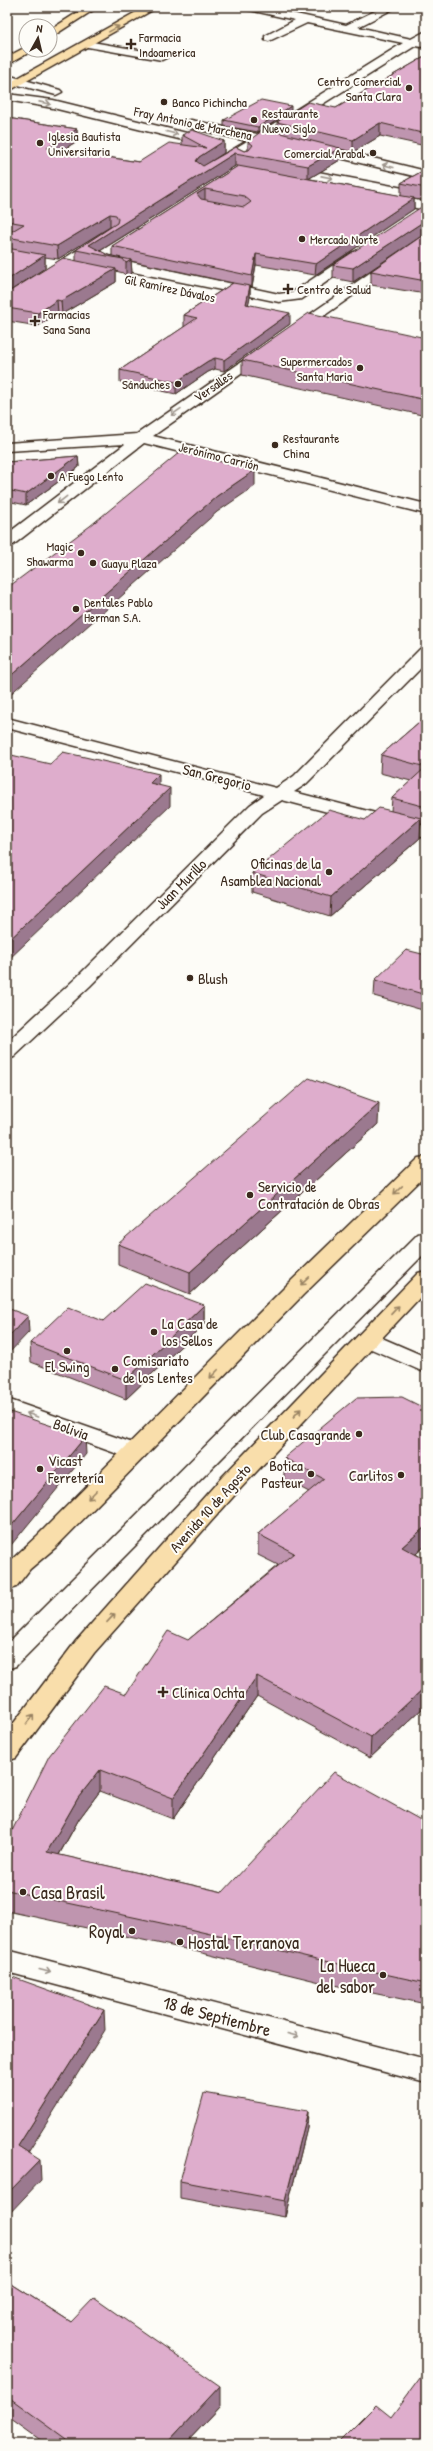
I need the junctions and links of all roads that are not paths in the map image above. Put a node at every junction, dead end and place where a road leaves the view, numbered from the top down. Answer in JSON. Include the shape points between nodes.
{"nodes":[{"id":1,"x":94,"y":7,"type":"edge"},
{"id":2,"x":153,"y":7,"type":"edge"},
{"id":3,"x":249,"y":7,"type":"edge"},
{"id":4,"x":392,"y":7,"type":"edge"},
{"id":5,"x":306,"y":19,"type":"junction"},
{"id":6,"x":348,"y":28,"type":"junction"},
{"id":7,"x":58,"y":30,"type":"edge"},
{"id":8,"x":426,"y":34,"type":"edge"},
{"id":9,"x":269,"y":38,"type":"dead end"},
{"id":10,"x":413,"y":42,"type":"junction"},
{"id":11,"x":86,"y":44,"type":"junction"},
{"id":12,"x":426,"y":45,"type":"edge"},
{"id":13,"x":18,"y":55,"type":"edge"},
{"id":14,"x":162,"y":56,"type":"dead end"},
{"id":15,"x":385,"y":60,"type":"junction"},
{"id":16,"x":7,"y":62,"type":"edge"},
{"id":17,"x":399,"y":62,"type":"dead end"},
{"id":18,"x":7,"y":78,"type":"edge"},
{"id":19,"x":18,"y":82,"type":"junction"},
{"id":20,"x":7,"y":89,"type":"edge"},
{"id":21,"x":7,"y":97,"type":"edge"},
{"id":22,"x":84,"y":99,"type":"dead end"},
{"id":23,"x":176,"y":121,"type":"dead end"},
{"id":24,"x":282,"y":124,"type":"junction"},
{"id":25,"x":302,"y":128,"type":"edge"},
{"id":26,"x":260,"y":138,"type":"junction"},
{"id":27,"x":283,"y":141,"type":"edge"},
{"id":28,"x":298,"y":144,"type":"edge"},
{"id":29,"x":236,"y":152,"type":"junction"},
{"id":30,"x":247,"y":160,"type":"edge"},
{"id":31,"x":202,"y":174,"type":"edge"},
{"id":32,"x":426,"y":175,"type":"edge"},
{"id":33,"x":426,"y":196,"type":"edge"},
{"id":34,"x":423,"y":211,"type":"edge"},
{"id":35,"x":147,"y":226,"type":"edge"},
{"id":36,"x":111,"y":232,"type":"edge"},
{"id":37,"x":424,"y":242,"type":"edge"},
{"id":38,"x":370,"y":248,"type":"edge"},
{"id":39,"x":40,"y":261,"type":"edge"},
{"id":40,"x":60,"y":265,"type":"junction"},
{"id":41,"x":76,"y":268,"type":"edge"},
{"id":42,"x":99,"y":273,"type":"edge"},
{"id":43,"x":7,"y":301,"type":"edge"},
{"id":44,"x":279,"y":312,"type":"edge"},
{"id":45,"x":294,"y":315,"type":"dead end"},
{"id":46,"x":309,"y":318,"type":"junction"},
{"id":47,"x":331,"y":323,"type":"edge"},
{"id":48,"x":142,"y":438,"type":"junction"},
{"id":49,"x":7,"y":447,"type":"edge"},
{"id":50,"x":426,"y":509,"type":"edge"},
{"id":51,"x":7,"y":542,"type":"edge"},
{"id":52,"x":426,"y":653,"type":"edge"},
{"id":53,"x":7,"y":723,"type":"edge"},
{"id":54,"x":280,"y":793,"type":"junction"},
{"id":55,"x":426,"y":832,"type":"edge"},
{"id":56,"x":7,"y":1053,"type":"edge"},
{"id":57,"x":426,"y":1163,"type":"edge"},
{"id":58,"x":426,"y":1239,"type":"edge"},
{"id":59,"x":426,"y":1278,"type":"edge"},
{"id":60,"x":368,"y":1339,"type":"junction"},
{"id":61,"x":426,"y":1366,"type":"edge"},
{"id":62,"x":7,"y":1406,"type":"edge"},
{"id":63,"x":135,"y":1452,"type":"junction"},
{"id":64,"x":7,"y":1581,"type":"edge"},
{"id":65,"x":7,"y":1660,"type":"edge"},
{"id":66,"x":7,"y":1751,"type":"edge"},
{"id":67,"x":7,"y":1961,"type":"edge"},
{"id":68,"x":426,"y":2071,"type":"edge"}],
"edges":[{"from":1,"to":7,"type":"main road"},
{"from":11,"to":2,"type":"main road","one_way":true},
{"from":3,"to":5,"type":"street"},
{"from":4,"to":6,"type":"street"},
{"from":5,"to":6,"type":"street"},
{"from":5,"to":9,"type":"street"},
{"from":6,"to":10,"type":"street"},
{"from":8,"to":10,"type":"street"},
{"from":10,"to":12,"type":"street"},
{"from":10,"to":15,"type":"street"},
{"from":11,"to":14,"type":"street"},
{"from":11,"to":19,"type":"main road"},
{"from":13,"to":16,"type":"main road"},
{"from":15,"to":17,"type":"street"},
{"from":15,"to":24,"type":"street"},
{"from":18,"to":19,"type":"street"},
{"from":19,"to":20,"type":"main road"},
{"from":19,"to":22,"type":"street"},
{"from":21,"to":29,"type":"street","name":"Fray Antonio de Marchena","one_way":true,"via":[[53,104],[199,139]]},
{"from":23,"to":26,"type":"street","name":"Fray Antonio de Marchena"},
{"from":24,"to":25,"type":"street"},
{"from":24,"to":26,"type":"street"},
{"from":26,"to":27,"type":"street","name":"Fray Antonio de Marchena"},
{"from":26,"to":29,"type":"street"},
{"from":32,"to":28,"type":"street","one_way":true},
{"from":29,"to":30,"type":"street","name":"Fray Antonio de Marchena"},
{"from":29,"to":31,"type":"street"},
{"from":34,"to":33,"type":"street","one_way":true,"via":[[274,172]]},
{"from":35,"to":38,"type":"street","via":[[98,258],[117,265],[279,298],[297,296]]},
{"from":36,"to":40,"type":"street"},
{"from":37,"to":46,"type":"street","name":"Versalles"},
{"from":39,"to":40,"type":"street"},
{"from":40,"to":41,"type":"street"},
{"from":40,"to":43,"type":"street"},
{"from":42,"to":44,"type":"street","name":"Gil Ramírez Dávalos"},
{"from":45,"to":46,"type":"street"},
{"from":46,"to":47,"type":"street"},
{"from":46,"to":48,"type":"street","name":"Versalles","one_way":true},
{"from":48,"to":49,"type":"street","name":"Jerónimo Carrión"},
{"from":48,"to":50,"type":"street","name":"Jerónimo Carrión"},
{"from":48,"to":51,"type":"street","name":"Versalles","one_way":true},
{"from":52,"to":54,"type":"street","name":"Juan Murillo","via":[[300,780]]},
{"from":53,"to":54,"type":"street","name":"San Gregorio"},
{"from":54,"to":55,"type":"street","name":"San Gregorio"},
{"from":54,"to":56,"type":"street","name":"Juan Murillo","via":[[256,809],[83,982]]},
{"from":57,"to":63,"type":"main road","one_way":true},
{"from":58,"to":65,"type":"street"},
{"from":60,"to":59,"type":"main road","name":"Avenida 10 de Agosto","one_way":true},
{"from":60,"to":61,"type":"street"},
{"from":66,"to":60,"type":"main road","name":"Avenida 10 de Agosto","one_way":true,"via":[[85,1646],[232,1482]]},
{"from":63,"to":62,"type":"street","name":"Bolivia","one_way":true},
{"from":63,"to":64,"type":"main road","one_way":true,"via":[[47,1541],[21,1563]]},
{"from":67,"to":68,"type":"street","name":"18 de Septiembre","one_way":true}]}
